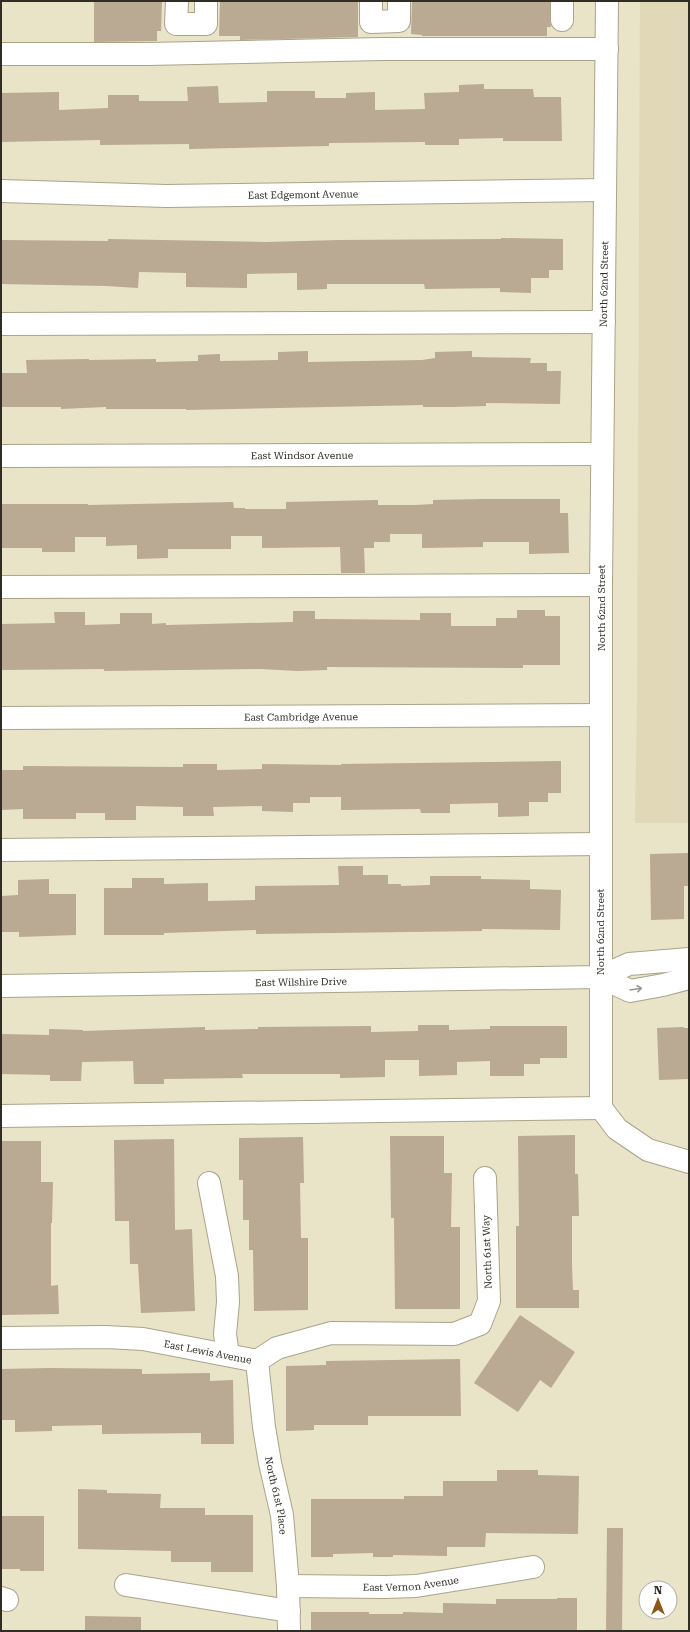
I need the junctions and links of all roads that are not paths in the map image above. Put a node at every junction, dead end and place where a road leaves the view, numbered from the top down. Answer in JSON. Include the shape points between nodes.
{"nodes":[{"id":1,"x":176,"y":1,"type":"edge"},
{"id":2,"x":206,"y":1,"type":"edge"},
{"id":3,"x":371,"y":1,"type":"edge"},
{"id":4,"x":399,"y":1,"type":"edge"},
{"id":5,"x":607,"y":1,"type":"edge"},
{"id":6,"x":607,"y":49,"type":"junction"},
{"id":7,"x":1,"y":54,"type":"edge"},
{"id":8,"x":605,"y":190,"type":"junction"},
{"id":9,"x":1,"y":191,"type":"edge"},
{"id":10,"x":604,"y":322,"type":"junction"},
{"id":11,"x":1,"y":324,"type":"edge"},
{"id":12,"x":602,"y":454,"type":"junction"},
{"id":13,"x":1,"y":456,"type":"edge"},
{"id":14,"x":601,"y":585,"type":"junction"},
{"id":15,"x":1,"y":587,"type":"edge"},
{"id":16,"x":600,"y":715,"type":"junction"},
{"id":17,"x":1,"y":718,"type":"edge"},
{"id":18,"x":600,"y":844,"type":"junction"},
{"id":19,"x":1,"y":850,"type":"edge"},
{"id":20,"x":689,"y":959,"type":"edge"},
{"id":21,"x":600,"y":977,"type":"junction"},
{"id":22,"x":689,"y":978,"type":"edge"},
{"id":23,"x":1,"y":986,"type":"edge"},
{"id":24,"x":601,"y":1108,"type":"junction"},
{"id":25,"x":1,"y":1116,"type":"edge"},
{"id":26,"x":689,"y":1162,"type":"edge"},
{"id":27,"x":485,"y":1178,"type":"dead end"},
{"id":28,"x":209,"y":1182,"type":"dead end"},
{"id":29,"x":480,"y":1324,"type":"joint"},
{"id":30,"x":1,"y":1338,"type":"edge"},
{"id":31,"x":228,"y":1355,"type":"junction"},
{"id":32,"x":257,"y":1361,"type":"junction"},
{"id":33,"x":533,"y":1567,"type":"dead end"},
{"id":34,"x":126,"y":1585,"type":"dead end"},
{"id":35,"x":288,"y":1586,"type":"junction"},
{"id":36,"x":289,"y":1621,"type":"edge"}],
"edges":[{"from":1,"to":2,"type":"street","via":[[176,24],[206,24]]},
{"from":3,"to":4,"type":"street","via":[[371,22],[399,21]]},
{"from":5,"to":6,"type":"street","name":"North 62nd Street"},
{"from":6,"to":7,"type":"street"},
{"from":6,"to":8,"type":"street","name":"North 62nd Street"},
{"from":8,"to":9,"type":"street","name":"East Edgemont Avenue","via":[[166,196]]},
{"from":8,"to":10,"type":"street","name":"North 62nd Street"},
{"from":10,"to":11,"type":"street"},
{"from":10,"to":12,"type":"street","name":"North 62nd Street"},
{"from":12,"to":13,"type":"street","name":"East Windsor Avenue"},
{"from":12,"to":14,"type":"street","name":"North 62nd Street"},
{"from":14,"to":15,"type":"street"},
{"from":14,"to":16,"type":"street","name":"North 62nd Street"},
{"from":16,"to":17,"type":"street","name":"East Cambridge Avenue"},
{"from":16,"to":18,"type":"street","name":"North 62nd Street"},
{"from":18,"to":19,"type":"street"},
{"from":18,"to":21,"type":"street","name":"North 62nd Street"},
{"from":20,"to":21,"type":"street","name":"East Wilshire Drive","via":[[629,964]]},
{"from":21,"to":22,"type":"street","name":"East Wilshire Drive","one_way":true,"via":[[630,991]]},
{"from":21,"to":23,"type":"street","name":"East Wilshire Drive"},
{"from":21,"to":24,"type":"street","name":"North 62nd Street"},
{"from":24,"to":25,"type":"street"},
{"from":24,"to":26,"type":"street","via":[[617,1129],[648,1150]]},
{"from":27,"to":29,"type":"street","name":"North 61st Way","via":[[489,1301]]},
{"from":28,"to":31,"type":"street","via":[[227,1276],[225,1334]]},
{"from":29,"to":32,"type":"street","name":"East Lewis Avenue","via":[[454,1334],[331,1333],[277,1348]]},
{"from":30,"to":31,"type":"street","name":"East Lewis Avenue","via":[[143,1339]]},
{"from":31,"to":32,"type":"street","name":"East Lewis Avenue"},
{"from":32,"to":35,"type":"street","name":"North 61st Place","via":[[264,1427],[282,1515]]},
{"from":33,"to":35,"type":"street","name":"East Vernon Avenue","via":[[416,1586]]},
{"from":34,"to":36,"type":"street"},
{"from":35,"to":36,"type":"street","name":"North 61st Place"}]}
